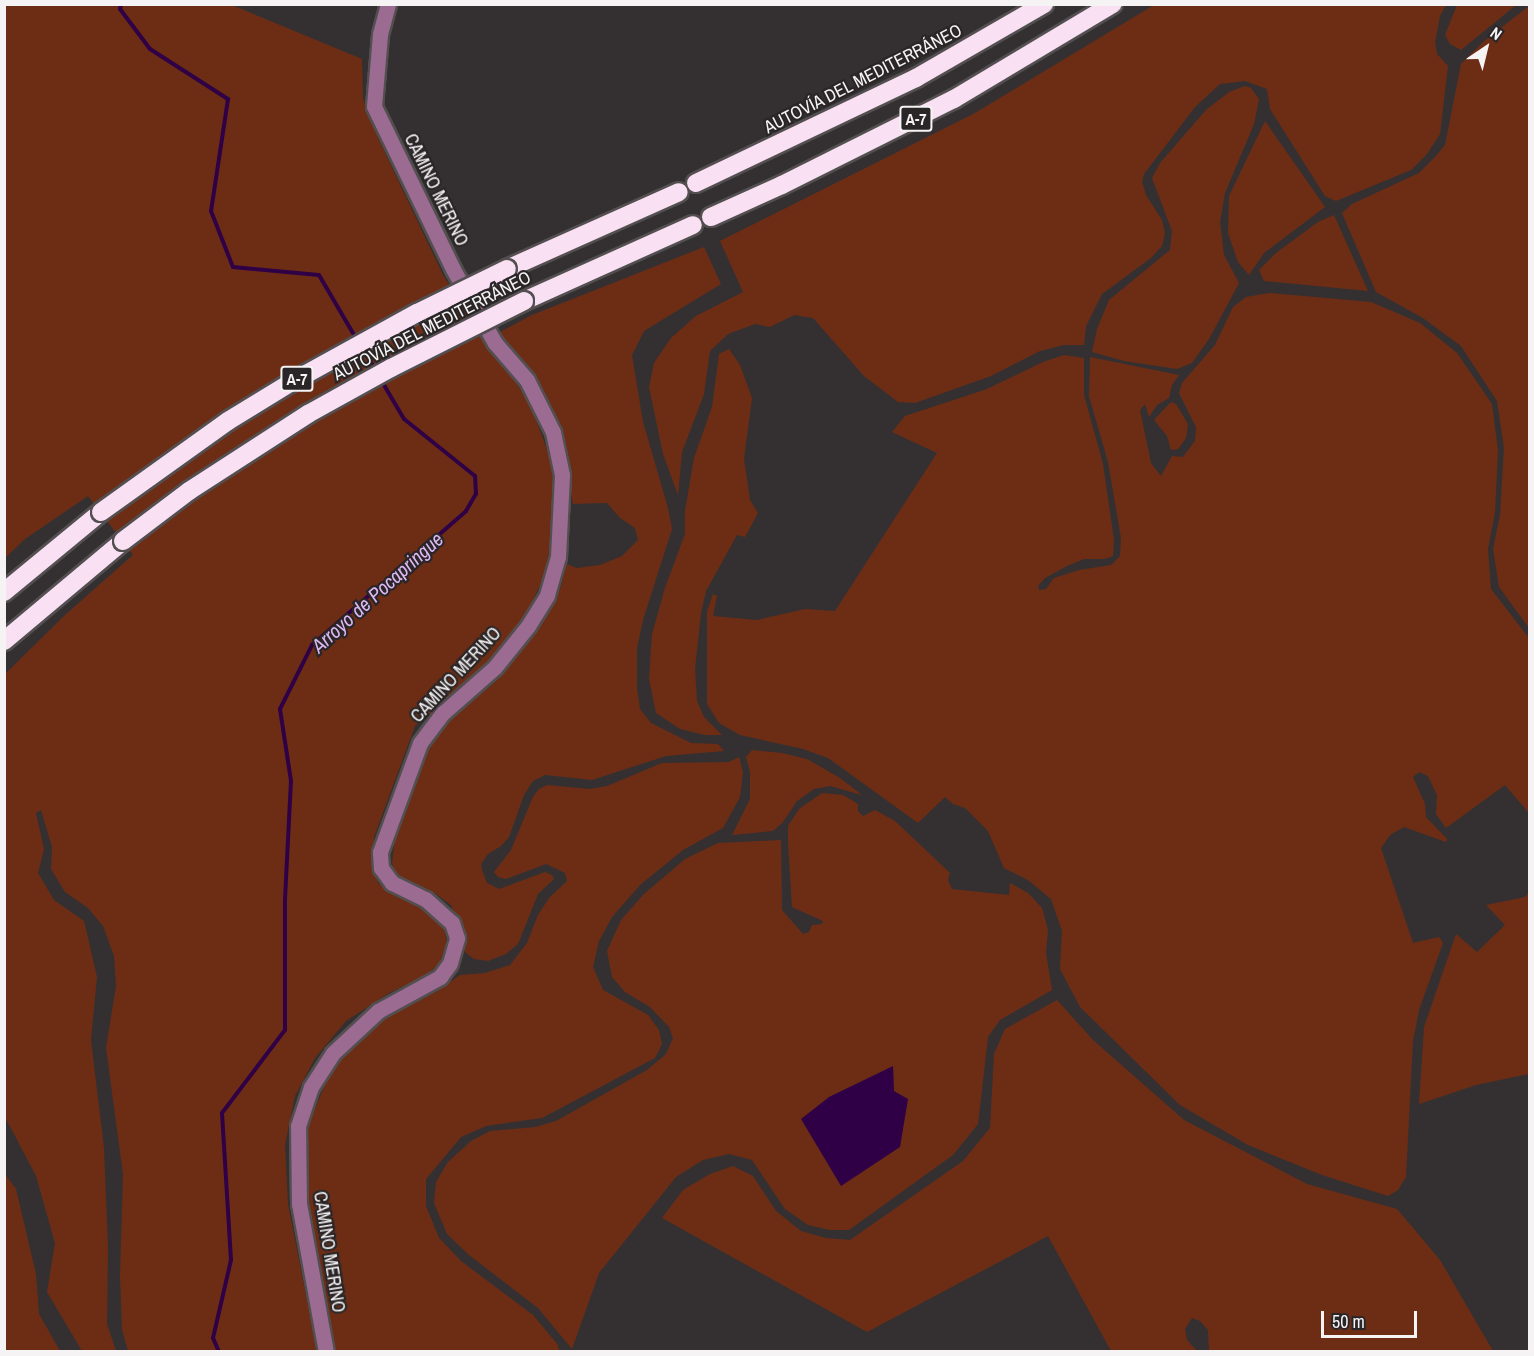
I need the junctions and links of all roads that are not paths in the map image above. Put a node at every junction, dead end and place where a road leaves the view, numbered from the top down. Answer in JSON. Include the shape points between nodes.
{"nodes":[{"id":1,"x":388,"y":4,"type":"edge"},
{"id":2,"x":1044,"y":4,"type":"edge"},
{"id":3,"x":1113,"y":4,"type":"edge"},
{"id":4,"x":696,"y":183,"type":"dead end"},
{"id":5,"x":679,"y":192,"type":"dead end"},
{"id":6,"x":711,"y":217,"type":"dead end"},
{"id":7,"x":693,"y":225,"type":"dead end"},
{"id":8,"x":4,"y":592,"type":"edge"},
{"id":9,"x":4,"y":641,"type":"edge"},
{"id":10,"x":326,"y":1352,"type":"edge"}],
"edges":[{"from":1,"to":10,"type":"street","name":"CAMINO MERINO","via":[[380,34],[374,106],[453,269],[495,344],[527,380],[553,432],[562,475],[558,557],[547,595],[495,667],[443,713],[420,743],[380,852],[381,868],[392,883],[425,899],[452,923],[457,938],[450,963],[440,976],[378,1011],[333,1053],[311,1087],[298,1126],[299,1204]]},
{"from":2,"to":4,"type":"highway","name":"AUTOVÍA DEL MEDITERRÁNEO","number":"A-7","via":[[907,83]]},
{"from":3,"to":6,"type":"highway","number":"A-7","via":[[954,99]]},
{"from":5,"to":8,"type":"highway","name":"AUTOVÍA DEL MEDITERRÁNEO","number":"A-7","bridge":true,"via":[[417,313],[290,383],[219,427],[101,512]]},
{"from":7,"to":9,"type":"highway","name":"AUTOVÍA DEL MEDITERRÁNEO","number":"A-7","bridge":true,"via":[[524,301],[308,414],[189,491]]}]}
